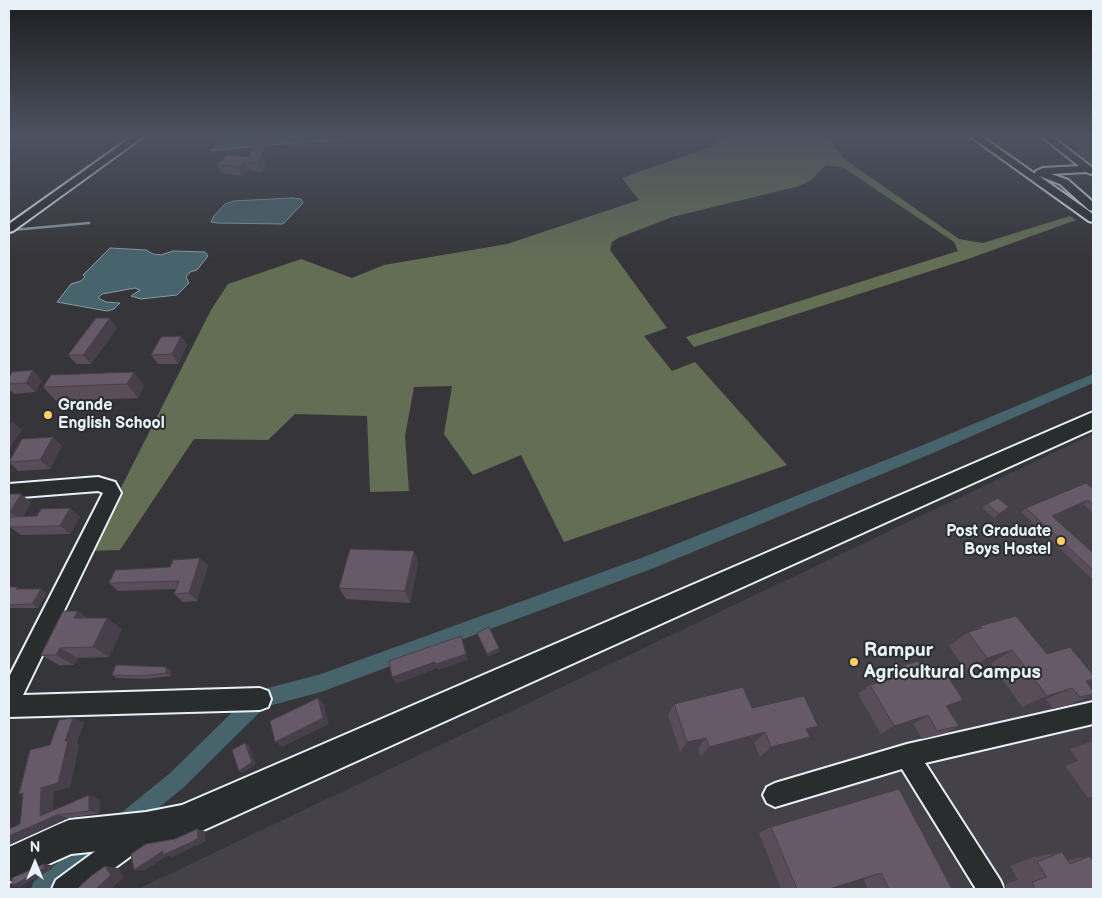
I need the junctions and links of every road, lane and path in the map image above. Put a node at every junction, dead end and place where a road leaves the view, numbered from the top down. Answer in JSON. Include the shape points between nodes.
{"nodes":[{"id":1,"x":80,"y":178,"type":"edge"},
{"id":2,"x":1040,"y":178,"type":"edge"},
{"id":3,"x":1051,"y":178,"type":"edge"},
{"id":4,"x":1093,"y":180,"type":"edge"},
{"id":5,"x":1064,"y":182,"type":"junction"},
{"id":6,"x":1093,"y":208,"type":"edge"},
{"id":7,"x":1093,"y":219,"type":"edge"},
{"id":8,"x":9,"y":229,"type":"edge"},
{"id":9,"x":1093,"y":420,"type":"edge"},
{"id":10,"x":9,"y":491,"type":"edge"},
{"id":11,"x":260,"y":699,"type":"dead end"},
{"id":12,"x":9,"y":701,"type":"edge"},
{"id":13,"x":1093,"y":713,"type":"edge"},
{"id":14,"x":907,"y":756,"type":"junction"},
{"id":15,"x":775,"y":795,"type":"dead end"},
{"id":16,"x":135,"y":830,"type":"junction"},
{"id":17,"x":9,"y":865,"type":"edge"},
{"id":18,"x":65,"y":889,"type":"edge"},
{"id":19,"x":991,"y":889,"type":"edge"}],
"edges":[{"from":1,"to":8,"type":"street"},
{"from":2,"to":7,"type":"street"},
{"from":3,"to":5,"type":"street"},
{"from":4,"to":5,"type":"street"},
{"from":5,"to":6,"type":"street"},
{"from":9,"to":16,"type":"main road","via":[[184,822]]},
{"from":10,"to":12,"type":"street","via":[[98,484],[109,487],[112,494]]},
{"from":11,"to":12,"type":"street"},
{"from":13,"to":14,"type":"street"},
{"from":14,"to":15,"type":"street"},
{"from":14,"to":19,"type":"street"},
{"from":16,"to":17,"type":"main road","via":[[69,837]]},
{"from":16,"to":18,"type":"street"}]}
